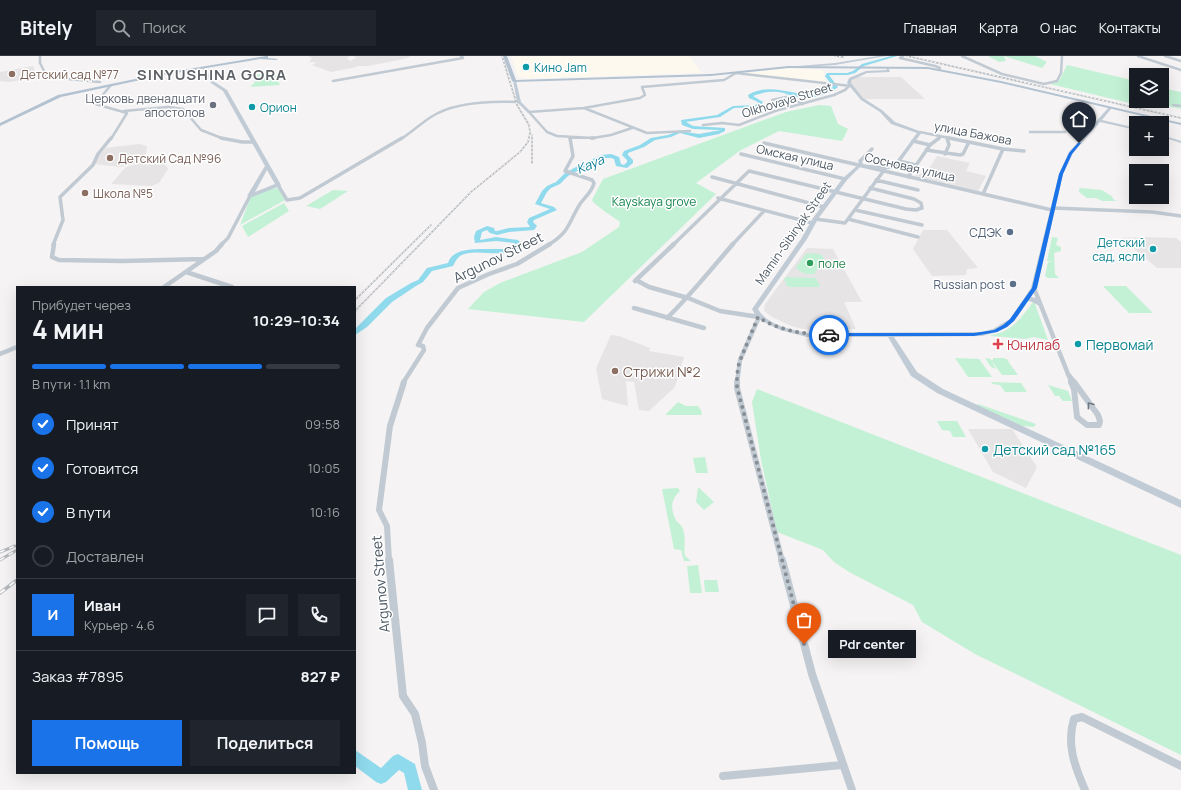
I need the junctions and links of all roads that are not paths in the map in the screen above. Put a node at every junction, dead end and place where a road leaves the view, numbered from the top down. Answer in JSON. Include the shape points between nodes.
{"nodes":[{"id":1,"x":40,"y":56,"type":"edge"},
{"id":2,"x":505,"y":56,"type":"edge"},
{"id":3,"x":884,"y":56,"type":"edge"},
{"id":4,"x":903,"y":56,"type":"edge"},
{"id":5,"x":962,"y":56,"type":"edge"},
{"id":6,"x":1062,"y":56,"type":"edge"},
{"id":7,"x":1138,"y":56,"type":"edge"},
{"id":8,"x":1165,"y":56,"type":"edge"},
{"id":9,"x":267,"y":57,"type":"junction"},
{"id":10,"x":275,"y":57,"type":"edge"},
{"id":11,"x":462,"y":57,"type":"edge"},
{"id":12,"x":262,"y":59,"type":"junction"},
{"id":13,"x":1181,"y":61,"type":"edge"},
{"id":14,"x":819,"y":66,"type":"junction"},
{"id":15,"x":1181,"y":66,"type":"edge"},
{"id":16,"x":1171,"y":67,"type":"junction"},
{"id":17,"x":203,"y":68,"type":"junction"},
{"id":18,"x":886,"y":68,"type":"junction"},
{"id":19,"x":939,"y":69,"type":"junction"},
{"id":20,"x":1181,"y":70,"type":"edge"},
{"id":21,"x":736,"y":73,"type":"junction"},
{"id":22,"x":719,"y":74,"type":"junction"},
{"id":23,"x":542,"y":80,"type":"junction"},
{"id":24,"x":333,"y":81,"type":"dead end"},
{"id":25,"x":514,"y":81,"type":"junction"},
{"id":26,"x":100,"y":82,"type":"dead end"},
{"id":27,"x":111,"y":85,"type":"junction"},
{"id":28,"x":850,"y":86,"type":"junction"},
{"id":29,"x":772,"y":100,"type":"dead end"},
{"id":30,"x":519,"y":102,"type":"junction"},
{"id":31,"x":803,"y":104,"type":"junction"},
{"id":32,"x":1173,"y":105,"type":"dead end"},
{"id":33,"x":1181,"y":106,"type":"edge"},
{"id":34,"x":584,"y":108,"type":"junction"},
{"id":35,"x":1109,"y":108,"type":"junction"},
{"id":36,"x":123,"y":111,"type":"junction"},
{"id":37,"x":529,"y":112,"type":"junction"},
{"id":38,"x":1100,"y":120,"type":"junction"},
{"id":39,"x":0,"y":125,"type":"edge"},
{"id":40,"x":703,"y":125,"type":"dead end"},
{"id":41,"x":1181,"y":125,"type":"edge"},
{"id":42,"x":1129,"y":127,"type":"edge"},
{"id":43,"x":632,"y":128,"type":"junction"},
{"id":44,"x":690,"y":131,"type":"dead end"},
{"id":45,"x":920,"y":132,"type":"junction"},
{"id":46,"x":1030,"y":132,"type":"dead end"},
{"id":47,"x":1064,"y":132,"type":"dead end"},
{"id":48,"x":1074,"y":132,"type":"dead end"},
{"id":49,"x":1087,"y":134,"type":"junction"},
{"id":50,"x":940,"y":136,"type":"junction"},
{"id":51,"x":570,"y":137,"type":"junction"},
{"id":52,"x":948,"y":138,"type":"junction"},
{"id":53,"x":1169,"y":138,"type":"edge"},
{"id":54,"x":934,"y":141,"type":"junction"},
{"id":55,"x":254,"y":142,"type":"junction"},
{"id":56,"x":913,"y":142,"type":"junction"},
{"id":57,"x":969,"y":142,"type":"junction"},
{"id":58,"x":1181,"y":142,"type":"edge"},
{"id":59,"x":764,"y":143,"type":"dead end"},
{"id":60,"x":948,"y":144,"type":"junction"},
{"id":61,"x":930,"y":145,"type":"junction"},
{"id":62,"x":872,"y":149,"type":"dead end"},
{"id":63,"x":1003,"y":149,"type":"junction"},
{"id":64,"x":926,"y":150,"type":"junction"},
{"id":65,"x":1024,"y":151,"type":"dead end"},
{"id":66,"x":741,"y":154,"type":"dead end"},
{"id":67,"x":945,"y":154,"type":"junction"},
{"id":68,"x":898,"y":161,"type":"junction"},
{"id":69,"x":859,"y":165,"type":"junction"},
{"id":70,"x":916,"y":165,"type":"junction"},
{"id":71,"x":267,"y":166,"type":"junction"},
{"id":72,"x":884,"y":170,"type":"junction"},
{"id":73,"x":908,"y":176,"type":"junction"},
{"id":74,"x":712,"y":177,"type":"dead end"},
{"id":75,"x":845,"y":179,"type":"junction"},
{"id":76,"x":876,"y":180,"type":"junction"},
{"id":77,"x":734,"y":184,"type":"junction"},
{"id":78,"x":278,"y":185,"type":"junction"},
{"id":79,"x":870,"y":188,"type":"junction"},
{"id":80,"x":918,"y":190,"type":"dead end"},
{"id":81,"x":835,"y":192,"type":"junction"},
{"id":82,"x":983,"y":194,"type":"junction"},
{"id":83,"x":250,"y":196,"type":"junction"},
{"id":84,"x":718,"y":198,"type":"junction"},
{"id":85,"x":864,"y":198,"type":"junction"},
{"id":86,"x":824,"y":207,"type":"junction"},
{"id":87,"x":1052,"y":209,"type":"junction"},
{"id":88,"x":856,"y":210,"type":"junction"},
{"id":89,"x":764,"y":211,"type":"junction"},
{"id":90,"x":1181,"y":216,"type":"edge"},
{"id":91,"x":848,"y":219,"type":"junction"},
{"id":92,"x":814,"y":221,"type":"junction"},
{"id":93,"x":922,"y":225,"type":"dead end"},
{"id":94,"x":918,"y":237,"type":"dead end"},
{"id":95,"x":204,"y":259,"type":"junction"},
{"id":96,"x":186,"y":272,"type":"junction"},
{"id":97,"x":165,"y":286,"type":"edge"},
{"id":98,"x":229,"y":286,"type":"edge"},
{"id":99,"x":1034,"y":288,"type":"junction"},
{"id":100,"x":688,"y":298,"type":"junction"},
{"id":101,"x":1026,"y":299,"type":"junction"},
{"id":102,"x":1040,"y":304,"type":"junction"},
{"id":103,"x":634,"y":308,"type":"dead end"},
{"id":104,"x":758,"y":317,"type":"junction"},
{"id":105,"x":667,"y":318,"type":"junction"},
{"id":106,"x":704,"y":328,"type":"dead end"},
{"id":107,"x":890,"y":335,"type":"junction"},
{"id":108,"x":16,"y":347,"type":"edge"},
{"id":109,"x":0,"y":354,"type":"edge"},
{"id":110,"x":1068,"y":374,"type":"junction"},
{"id":111,"x":1181,"y":504,"type":"edge"},
{"id":112,"x":842,"y":765,"type":"junction"},
{"id":113,"x":1181,"y":766,"type":"edge"},
{"id":114,"x":723,"y":776,"type":"dead end"},
{"id":115,"x":434,"y":790,"type":"edge"},
{"id":116,"x":852,"y":790,"type":"edge"},
{"id":117,"x":1084,"y":790,"type":"edge"}],
"edges":[{"from":1,"to":26,"type":"street","via":[[40,63],[47,77]]},
{"from":2,"to":25,"type":"main road"},
{"from":3,"to":14,"type":"street"},
{"from":4,"to":19,"type":"street","via":[[900,58]]},
{"from":5,"to":6,"type":"street","via":[[995,72],[1044,84],[1057,80],[1061,73]]},
{"from":7,"to":16,"type":"street"},
{"from":8,"to":13,"type":"street"},
{"from":9,"to":10,"type":"main road"},
{"from":9,"to":12,"type":"main road"},
{"from":9,"to":17,"type":"main road"},
{"from":10,"to":12,"type":"main road"},
{"from":11,"to":24,"type":"street"},
{"from":12,"to":17,"type":"main road"},
{"from":14,"to":18,"type":"main road"},
{"from":14,"to":21,"type":"main road"},
{"from":15,"to":16,"type":"street"},
{"from":16,"to":20,"type":"street"},
{"from":17,"to":27,"type":"main road"},
{"from":17,"to":55,"type":"street","via":[[212,82],[225,90]]},
{"from":18,"to":19,"type":"main road"},
{"from":18,"to":28,"type":"street","via":[[889,71],[853,77],[849,81]]},
{"from":19,"to":35,"type":"main road"},
{"from":21,"to":22,"type":"main road"},
{"from":21,"to":28,"type":"street"},
{"from":21,"to":34,"type":"street","via":[[724,80],[642,87],[645,95],[643,97]]},
{"from":22,"to":23,"type":"main road"},
{"from":22,"to":23,"type":"main road"},
{"from":23,"to":25,"type":"main road"},
{"from":25,"to":30,"type":"street"},
{"from":27,"to":36,"type":"street","via":[[95,104]]},
{"from":27,"to":39,"type":"main road","via":[[52,99]]},
{"from":28,"to":31,"type":"street","name":"Olkhovaya Street","via":[[834,95]]},
{"from":28,"to":45,"type":"street","via":[[862,99],[881,111],[893,123]]},
{"from":29,"to":31,"type":"street","via":[[786,97]]},
{"from":30,"to":37,"type":"street"},
{"from":30,"to":78,"type":"street","via":[[501,101],[467,105],[432,116],[409,134],[300,198],[287,200]]},
{"from":31,"to":40,"type":"street","name":"Olkhovaya Street","via":[[739,124]]},
{"from":32,"to":33,"type":"street"},
{"from":34,"to":37,"type":"street"},
{"from":34,"to":43,"type":"street"},
{"from":35,"to":38,"type":"street"},
{"from":35,"to":41,"type":"main road"},
{"from":36,"to":55,"type":"street","via":[[168,107],[183,109],[201,130],[224,139]]},
{"from":36,"to":95,"type":"street","via":[[127,113],[124,119],[98,154],[93,165],[60,197],[63,220],[53,246],[52,257],[59,260],[123,261]]},
{"from":37,"to":51,"type":"street","via":[[550,133]]},
{"from":38,"to":42,"type":"street"},
{"from":38,"to":49,"type":"street"},
{"from":43,"to":44,"type":"street","via":[[652,133]]},
{"from":43,"to":51,"type":"street","via":[[595,139]]},
{"from":45,"to":50,"type":"street","name":"улица Бажова"},
{"from":45,"to":56,"type":"street"},
{"from":46,"to":47,"type":"street"},
{"from":48,"to":49,"type":"street"},
{"from":49,"to":87,"type":"street","via":[[1071,153],[1061,174]]},
{"from":50,"to":52,"type":"street","name":"улица Бажова"},
{"from":50,"to":54,"type":"street"},
{"from":51,"to":115,"type":"street","name":"Argunov Street","via":[[573,156],[565,171],[592,180],[595,185],[580,204],[568,229],[552,244],[517,264],[464,284],[454,292],[427,328],[418,345],[423,346],[424,350],[405,381],[390,426],[378,510],[387,526],[403,696],[415,714],[425,766]]},
{"from":52,"to":57,"type":"street","name":"улица Бажова"},
{"from":52,"to":60,"type":"street"},
{"from":53,"to":58,"type":"street"},
{"from":54,"to":60,"type":"street"},
{"from":54,"to":61,"type":"street"},
{"from":55,"to":71,"type":"street"},
{"from":56,"to":61,"type":"street"},
{"from":56,"to":68,"type":"street"},
{"from":57,"to":63,"type":"street","name":"улица Бажова"},
{"from":57,"to":67,"type":"street","via":[[963,154]]},
{"from":59,"to":69,"type":"street","name":"Сосновая улица"},
{"from":60,"to":67,"type":"street"},
{"from":61,"to":64,"type":"street"},
{"from":62,"to":69,"type":"street"},
{"from":63,"to":65,"type":"street","name":"улица Бажова"},
{"from":63,"to":82,"type":"street"},
{"from":64,"to":67,"type":"street"},
{"from":64,"to":70,"type":"street"},
{"from":66,"to":75,"type":"street","name":"Омская улица"},
{"from":68,"to":70,"type":"street"},
{"from":68,"to":72,"type":"street","via":[[893,168]]},
{"from":69,"to":72,"type":"street"},
{"from":69,"to":75,"type":"street","name":"Mamin-Sibiryak Street"},
{"from":70,"to":73,"type":"street"},
{"from":71,"to":78,"type":"street"},
{"from":71,"to":83,"type":"street"},
{"from":72,"to":73,"type":"street","name":"Сосновая улица"},
{"from":72,"to":76,"type":"street"},
{"from":73,"to":82,"type":"street","name":"Сосновая улица"},
{"from":74,"to":77,"type":"street"},
{"from":75,"to":81,"type":"street","name":"Mamin-Sibiryak Street"},
{"from":76,"to":79,"type":"street"},
{"from":76,"to":80,"type":"street"},
{"from":77,"to":81,"type":"street","via":[[749,171]]},
{"from":77,"to":84,"type":"street"},
{"from":77,"to":86,"type":"street"},
{"from":78,"to":83,"type":"street"},
{"from":79,"to":85,"type":"street"},
{"from":79,"to":85,"type":"street","via":[[914,199],[921,203],[922,208],[906,209]]},
{"from":81,"to":85,"type":"street"},
{"from":81,"to":86,"type":"street","name":"Mamin-Sibiryak Street"},
{"from":82,"to":87,"type":"street","name":"Сосновая улица"},
{"from":83,"to":95,"type":"street","via":[[231,235]]},
{"from":84,"to":89,"type":"street"},
{"from":84,"to":100,"type":"street","via":[[636,281]]},
{"from":85,"to":88,"type":"street"},
{"from":86,"to":92,"type":"street","name":"Mamin-Sibiryak Street"},
{"from":87,"to":90,"type":"street","name":"Сосновая улица","via":[[1152,212]]},
{"from":87,"to":99,"type":"street"},
{"from":88,"to":91,"type":"street"},
{"from":88,"to":93,"type":"street"},
{"from":89,"to":92,"type":"street"},
{"from":89,"to":100,"type":"street","via":[[705,275]]},
{"from":91,"to":92,"type":"street","via":[[842,224]]},
{"from":91,"to":94,"type":"street"},
{"from":92,"to":104,"type":"street","name":"Mamin-Sibiryak Street","via":[[801,244],[759,302],[755,309]]},
{"from":95,"to":96,"type":"street"},
{"from":96,"to":97,"type":"street"},
{"from":96,"to":98,"type":"street"},
{"from":99,"to":101,"type":"street"},
{"from":99,"to":102,"type":"street"},
{"from":100,"to":104,"type":"street","via":[[720,311]]},
{"from":100,"to":105,"type":"street"},
{"from":101,"to":102,"type":"street","via":[[1034,299]]},
{"from":101,"to":107,"type":"street","via":[[1012,320],[995,331],[974,334]]},
{"from":102,"to":110,"type":"street"},
{"from":103,"to":105,"type":"street"},
{"from":104,"to":107,"type":"street","via":[[782,328],[807,334]]},
{"from":104,"to":112,"type":"street","via":[[739,363],[737,387],[812,674]]},
{"from":105,"to":106,"type":"street"},
{"from":107,"to":111,"type":"street","via":[[914,374],[946,395]]},
{"from":108,"to":109,"type":"street"},
{"from":110,"to":110,"type":"street","one_way":true,"via":[[1075,392],[1077,417],[1087,425],[1099,425],[1098,416]]},
{"from":112,"to":114,"type":"street"},
{"from":112,"to":116,"type":"street"},
{"from":113,"to":117,"type":"street","via":[[1082,717],[1074,719],[1070,729],[1072,757]]}]}
